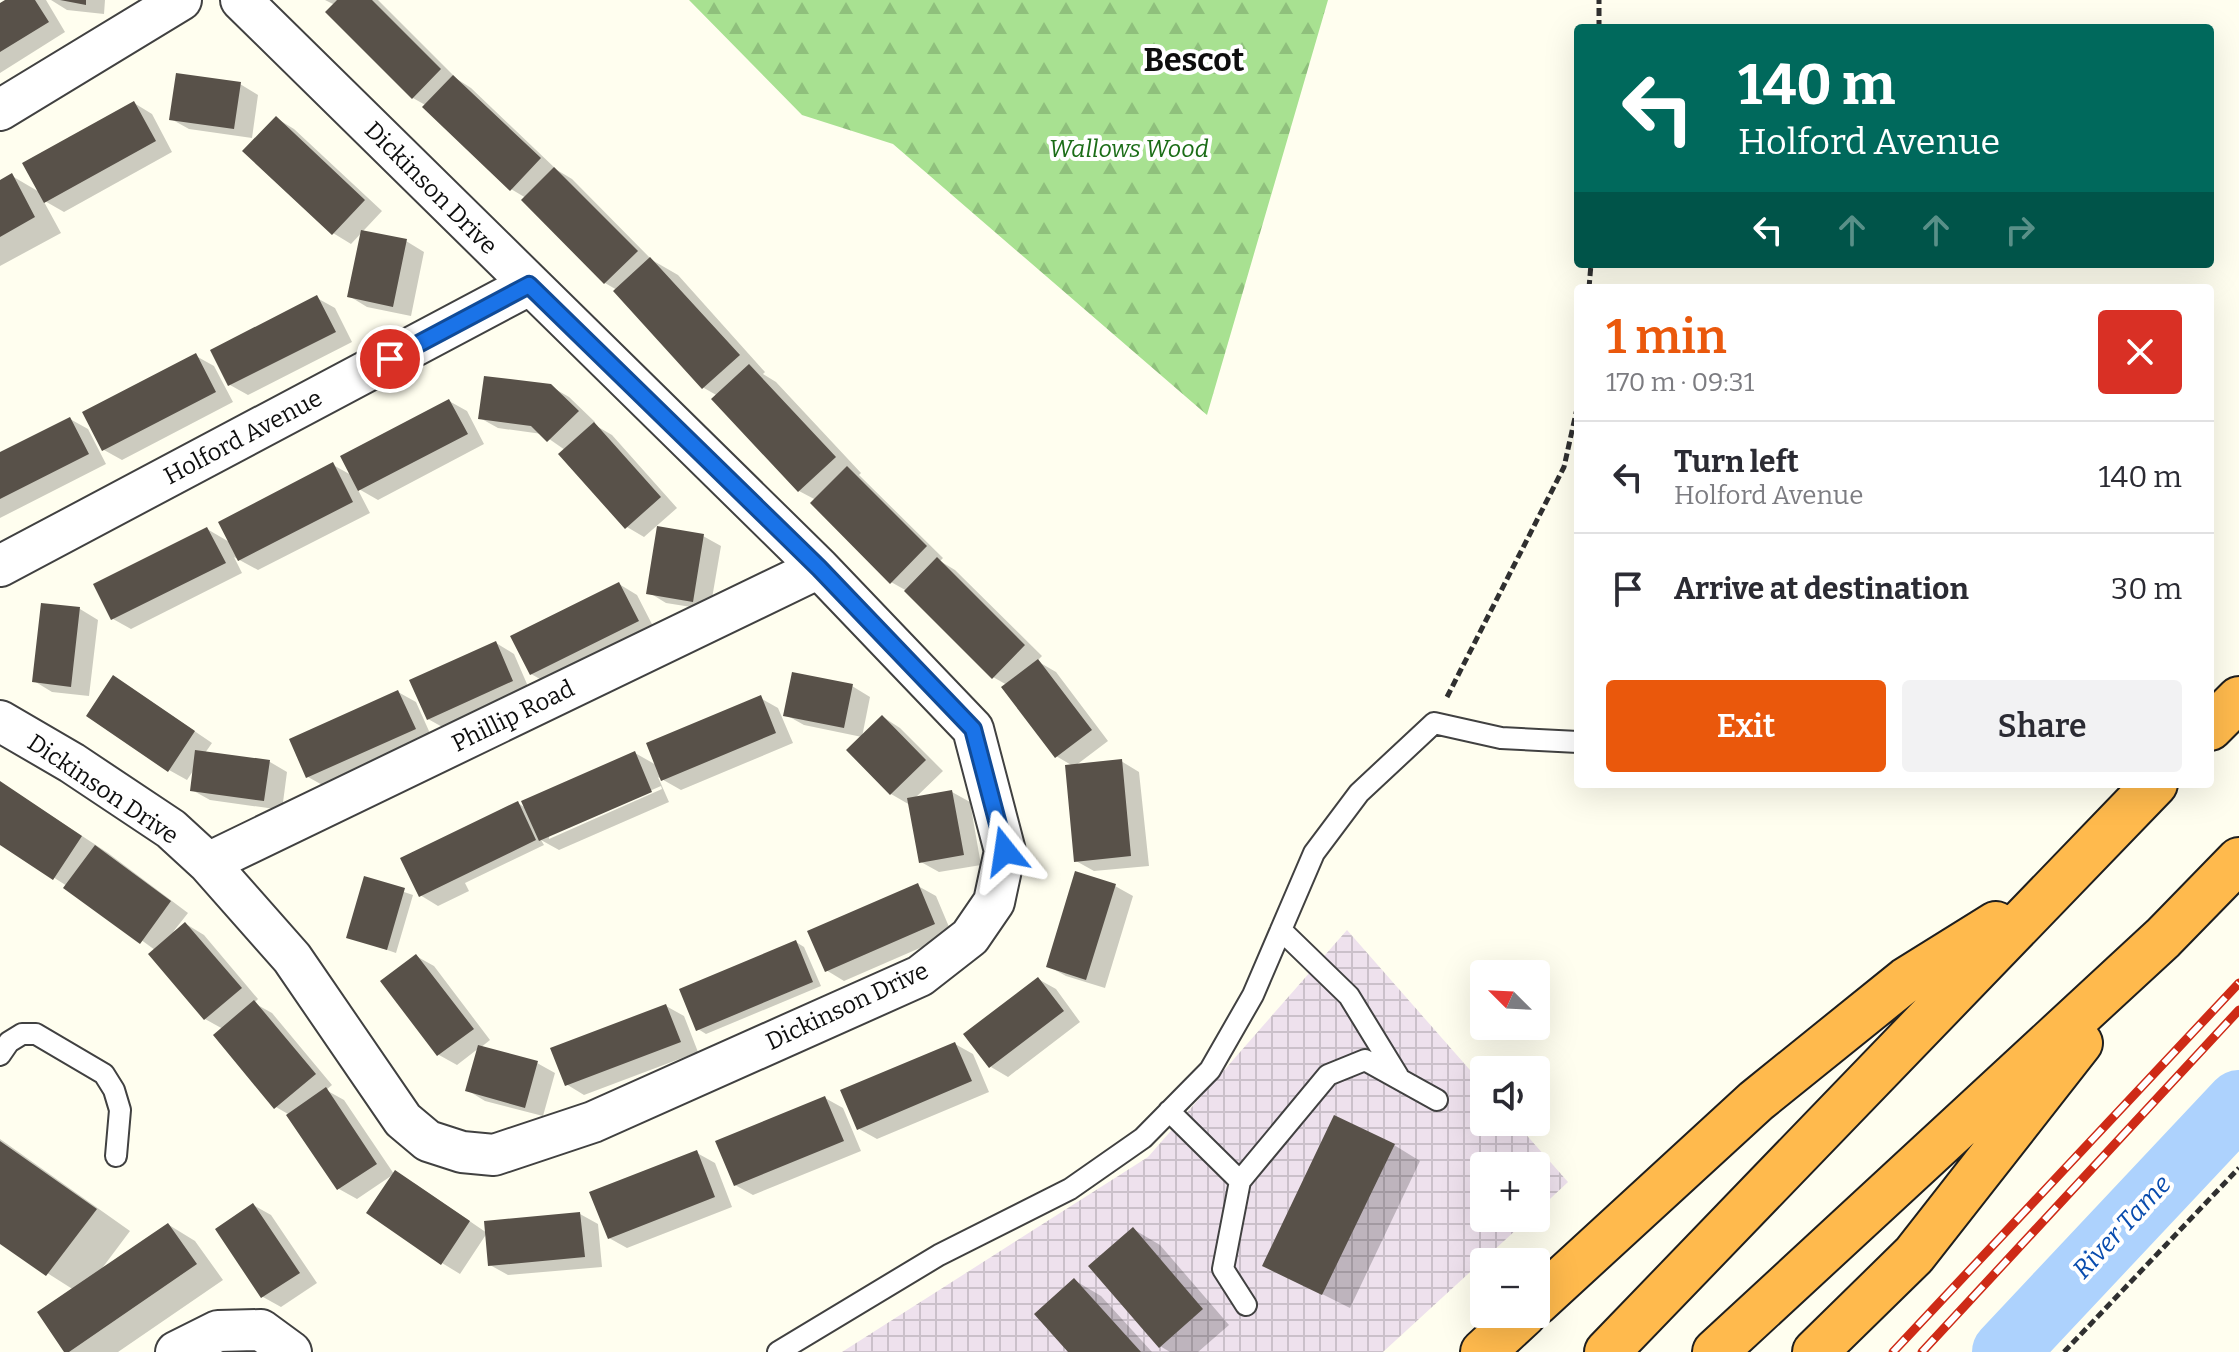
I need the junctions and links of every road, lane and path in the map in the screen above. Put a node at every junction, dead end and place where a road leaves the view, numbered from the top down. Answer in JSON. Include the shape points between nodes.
{"nodes":[{"id":1,"x":181,"y":0,"type":"edge"},
{"id":2,"x":241,"y":0,"type":"edge"},
{"id":3,"x":1599,"y":0,"type":"edge"},
{"id":4,"x":1599,"y":24,"type":"edge"},
{"id":5,"x":0,"y":110,"type":"edge"},
{"id":6,"x":529,"y":285,"type":"junction"},
{"id":7,"x":1574,"y":422,"type":"edge"},
{"id":8,"x":0,"y":566,"type":"edge"},
{"id":9,"x":819,"y":568,"type":"junction"},
{"id":10,"x":2239,"y":699,"type":"edge"},
{"id":11,"x":0,"y":721,"type":"edge"},
{"id":12,"x":1434,"y":723,"type":"junction"},
{"id":13,"x":2214,"y":724,"type":"edge"},
{"id":14,"x":1574,"y":742,"type":"edge"},
{"id":15,"x":2151,"y":788,"type":"edge"},
{"id":16,"x":2239,"y":860,"type":"edge"},
{"id":17,"x":208,"y":863,"type":"junction"},
{"id":18,"x":2054,"y":887,"type":"junction"},
{"id":19,"x":1281,"y":930,"type":"junction"},
{"id":20,"x":2163,"y":938,"type":"junction"},
{"id":21,"x":0,"y":1055,"type":"edge"},
{"id":22,"x":1399,"y":1078,"type":"junction"},
{"id":23,"x":1437,"y":1100,"type":"dead end"},
{"id":24,"x":1169,"y":1111,"type":"junction"},
{"id":25,"x":116,"y":1156,"type":"dead end"},
{"id":26,"x":2239,"y":1168,"type":"edge"},
{"id":27,"x":1240,"y":1181,"type":"junction"},
{"id":28,"x":1550,"y":1290,"type":"edge"},
{"id":29,"x":1246,"y":1305,"type":"dead end"},
{"id":30,"x":1509,"y":1328,"type":"edge"},
{"id":31,"x":176,"y":1352,"type":"edge"},
{"id":32,"x":291,"y":1352,"type":"edge"},
{"id":33,"x":778,"y":1352,"type":"edge"},
{"id":34,"x":1483,"y":1352,"type":"edge"},
{"id":35,"x":1607,"y":1352,"type":"edge"},
{"id":36,"x":1715,"y":1352,"type":"edge"},
{"id":37,"x":1815,"y":1352,"type":"edge"},
{"id":38,"x":2064,"y":1352,"type":"edge"}],
"edges":[{"from":1,"to":5,"type":"street"},
{"from":2,"to":6,"type":"street","name":"Dickinson Drive"},
{"from":3,"to":4,"type":"path"},
{"from":6,"to":8,"type":"street","name":"Holford Avenue"},
{"from":6,"to":9,"type":"street","name":"Dickinson Drive"},
{"from":7,"to":12,"type":"path","via":[[1564,467]]},
{"from":9,"to":17,"type":"street","name":"Phillip Road"},
{"from":9,"to":17,"type":"street","name":"Dickinson Drive","via":[[973,729],[1005,851],[994,902],[970,937],[920,976],[593,1122],[494,1155],[462,1152],[428,1141],[403,1120],[292,958]]},
{"from":10,"to":13,"type":"highway"},
{"from":11,"to":17,"type":"street","name":"Dickinson Drive","via":[[171,829]]},
{"from":12,"to":14,"type":"lane","via":[[1501,738]]},
{"from":12,"to":19,"type":"lane","via":[[1359,793],[1314,853]]},
{"from":15,"to":18,"type":"highway"},
{"from":16,"to":20,"type":"highway"},
{"from":18,"to":28,"type":"highway","via":[[1894,990],[1756,1101]]},
{"from":18,"to":35,"type":"highway"},
{"from":19,"to":22,"type":"lane","via":[[1349,996]]},
{"from":19,"to":24,"type":"lane","via":[[1253,995],[1210,1070]]},
{"from":20,"to":36,"type":"highway"},
{"from":20,"to":37,"type":"highway","via":[[1914,1255]]},
{"from":21,"to":25,"type":"lane","via":[[22,1034],[36,1034],[104,1074],[120,1110]]},
{"from":22,"to":23,"type":"lane"},
{"from":22,"to":27,"type":"lane","via":[[1365,1060],[1328,1075]]},
{"from":24,"to":27,"type":"lane"},
{"from":24,"to":33,"type":"lane","via":[[1143,1138],[1070,1189],[939,1255]]},
{"from":26,"to":38,"type":"path"},
{"from":27,"to":29,"type":"lane","via":[[1223,1269]]},
{"from":30,"to":34,"type":"highway"},
{"from":31,"to":32,"type":"street","via":[[218,1331],[261,1330]]}]}
